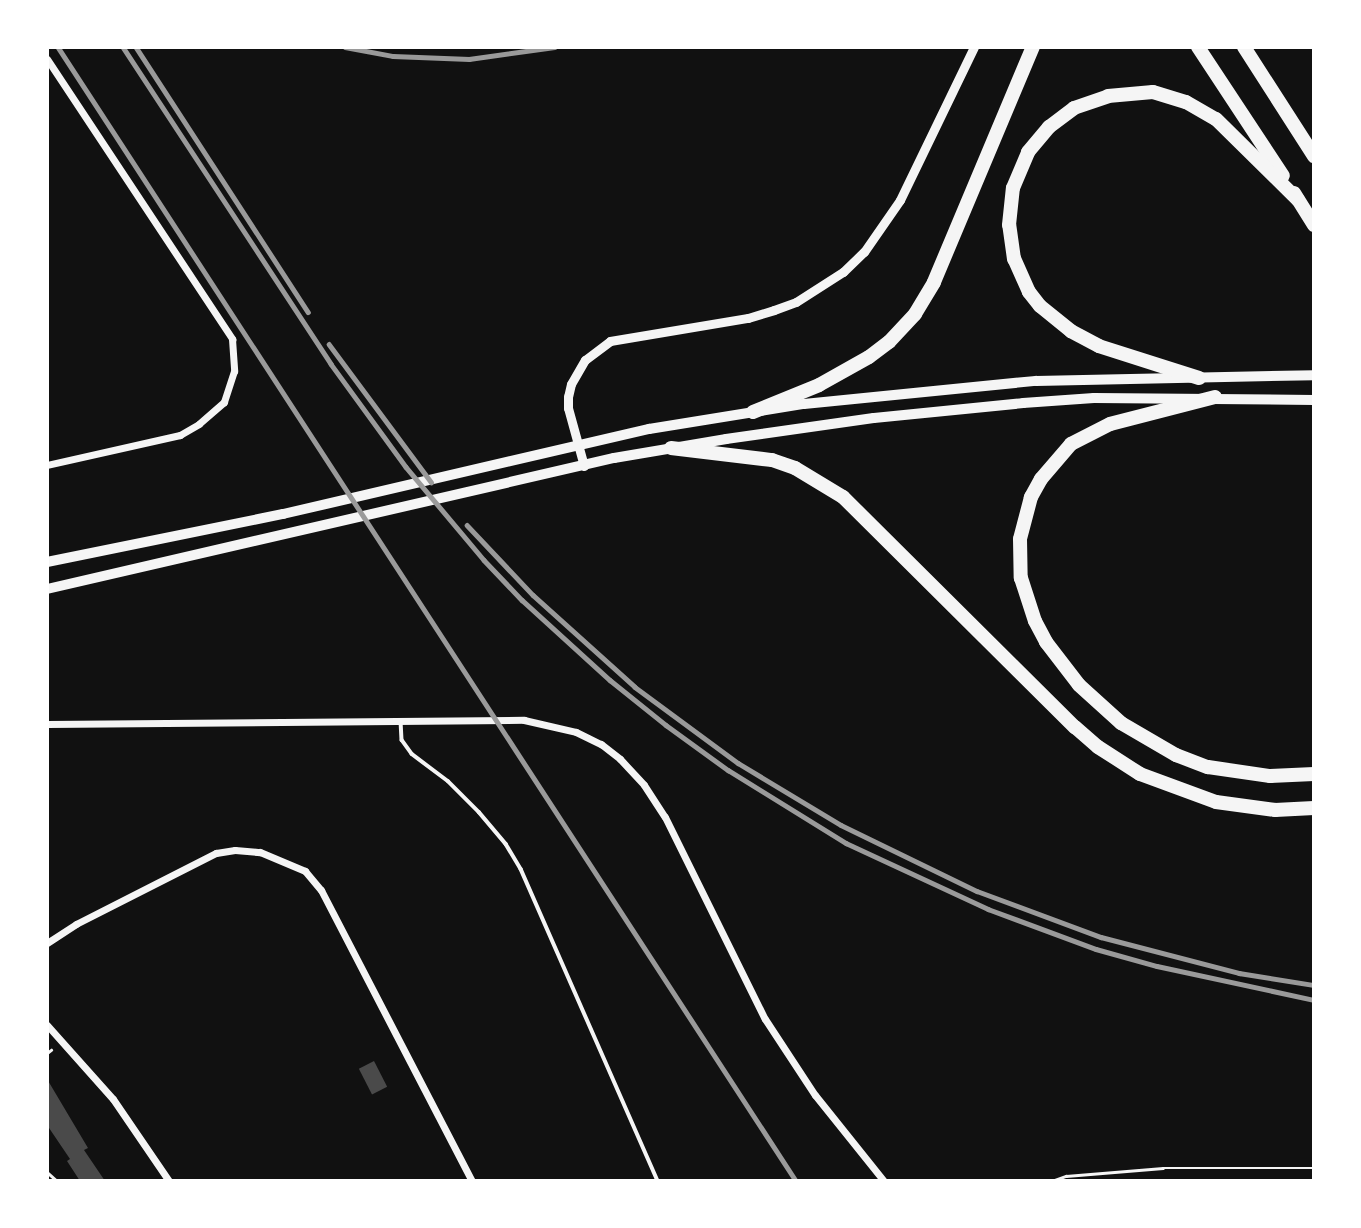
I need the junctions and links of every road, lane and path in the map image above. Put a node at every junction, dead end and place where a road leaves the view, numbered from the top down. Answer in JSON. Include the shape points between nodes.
{"nodes":[{"id":1,"x":974,"y":47,"type":"edge"},
{"id":2,"x":1033,"y":47,"type":"edge"},
{"id":3,"x":1198,"y":47,"type":"edge"},
{"id":4,"x":1244,"y":47,"type":"edge"},
{"id":5,"x":47,"y":59,"type":"edge"},
{"id":6,"x":1314,"y":156,"type":"edge"},
{"id":7,"x":1298,"y":200,"type":"junction"},
{"id":8,"x":1314,"y":225,"type":"edge"},
{"id":9,"x":1314,"y":375,"type":"edge"},
{"id":10,"x":1199,"y":378,"type":"junction"},
{"id":11,"x":1215,"y":397,"type":"junction"},
{"id":12,"x":1314,"y":400,"type":"edge"},
{"id":13,"x":753,"y":412,"type":"junction"},
{"id":14,"x":579,"y":446,"type":"junction"},
{"id":15,"x":671,"y":448,"type":"junction"},
{"id":16,"x":47,"y":465,"type":"edge"},
{"id":17,"x":584,"y":466,"type":"junction"},
{"id":18,"x":47,"y":562,"type":"edge"},
{"id":19,"x":47,"y":589,"type":"edge"},
{"id":20,"x":401,"y":721,"type":"junction"},
{"id":21,"x":47,"y":724,"type":"edge"},
{"id":22,"x":1314,"y":774,"type":"edge"},
{"id":23,"x":1314,"y":808,"type":"edge"},
{"id":24,"x":47,"y":943,"type":"edge"},
{"id":25,"x":47,"y":1025,"type":"edge"},
{"id":26,"x":1314,"y":1168,"type":"edge"},
{"id":27,"x":47,"y":1172,"type":"edge"},
{"id":28,"x":57,"y":1181,"type":"edge"},
{"id":29,"x":169,"y":1181,"type":"edge"},
{"id":30,"x":472,"y":1181,"type":"edge"},
{"id":31,"x":658,"y":1181,"type":"edge"},
{"id":32,"x":884,"y":1181,"type":"edge"},
{"id":33,"x":1052,"y":1181,"type":"edge"}],
"edges":[{"from":1,"to":14,"type":"street","via":[[900,200],[863,252],[817,290],[774,310],[624,337],[597,349],[576,373],[568,397]]},
{"from":2,"to":13,"type":"highway","via":[[934,282],[915,314],[869,357],[819,385]]},
{"from":3,"to":7,"type":"highway"},
{"from":4,"to":6,"type":"highway"},
{"from":5,"to":16,"type":"street","via":[[232,339],[234,371],[224,402],[180,435]]},
{"from":7,"to":8,"type":"highway"},
{"from":7,"to":10,"type":"highway","via":[[1216,119],[1186,102],[1153,92],[1108,96],[1074,108],[1049,127],[1028,152],[1013,188],[1009,225],[1014,259],[1029,292],[1053,319],[1099,346]]},
{"from":9,"to":10,"type":"main road"},
{"from":10,"to":13,"type":"main road","via":[[953,387]]},
{"from":11,"to":12,"type":"main road"},
{"from":11,"to":15,"type":"main road","via":[[1094,398],[954,408]]},
{"from":11,"to":22,"type":"highway","via":[[1110,424],[1064,451],[1041,479],[1024,517],[1021,578],[1035,621],[1059,660],[1121,723],[1167,751],[1208,767],[1270,776]]},
{"from":13,"to":14,"type":"main road"},
{"from":14,"to":17,"type":"street"},
{"from":14,"to":18,"type":"main road"},
{"from":15,"to":17,"type":"main road"},
{"from":15,"to":23,"type":"highway","via":[[772,460],[795,468],[843,497],[1075,727],[1140,774],[1216,802],[1275,810]]},
{"from":17,"to":19,"type":"main road"},
{"from":20,"to":21,"type":"street"},
{"from":20,"to":31,"type":"lane","via":[[402,740],[412,754],[479,812],[521,869]]},
{"from":20,"to":32,"type":"street","via":[[524,720],[576,732],[601,744],[644,785],[665,817],[746,983],[789,1058]]},
{"from":24,"to":30,"type":"street","via":[[216,853],[260,852],[304,870],[321,890]]},
{"from":25,"to":29,"type":"street","via":[[113,1099]]},
{"from":26,"to":33,"type":"path","via":[[1163,1168]]},
{"from":27,"to":28,"type":"path"}]}
